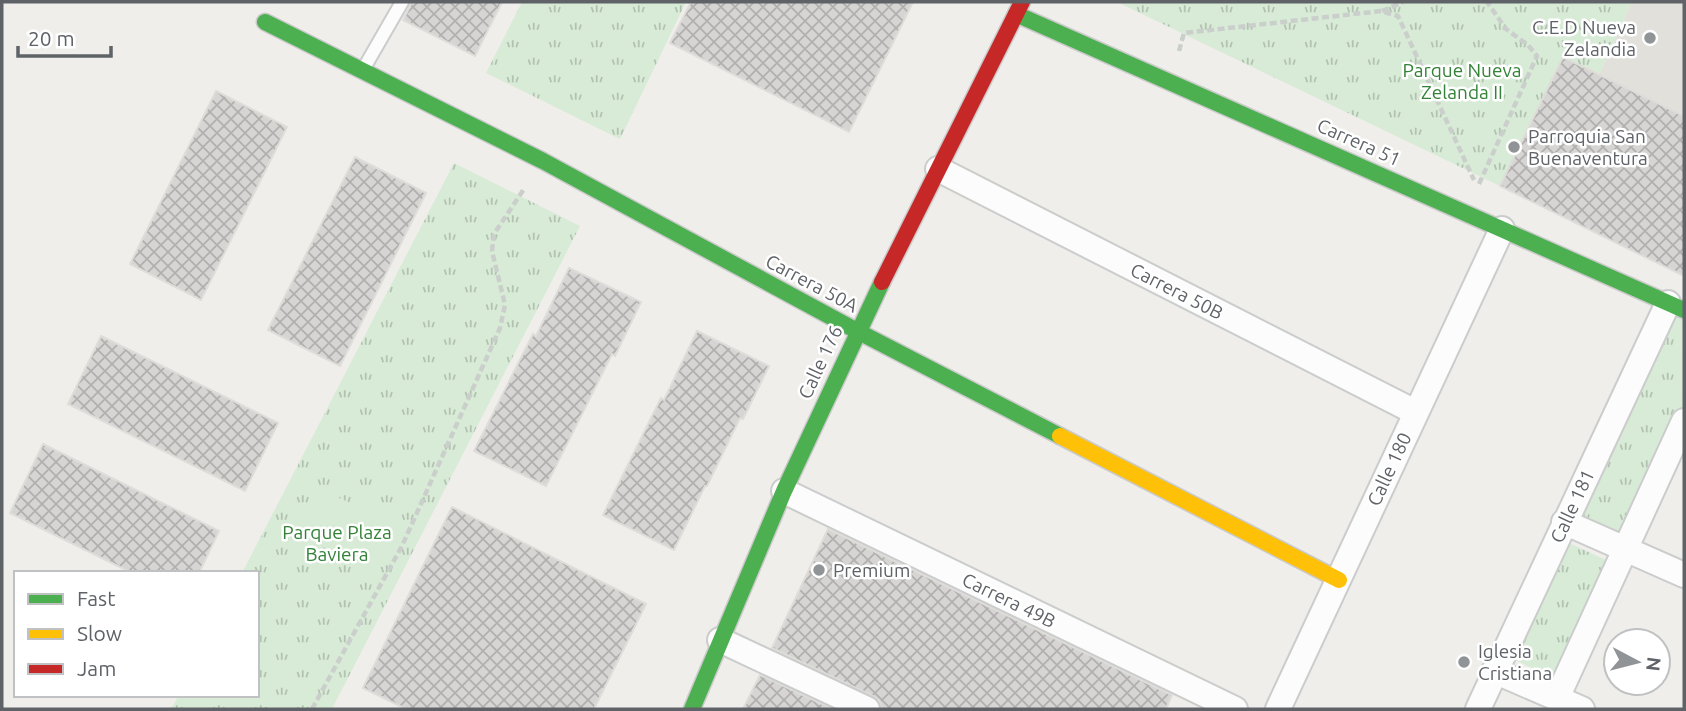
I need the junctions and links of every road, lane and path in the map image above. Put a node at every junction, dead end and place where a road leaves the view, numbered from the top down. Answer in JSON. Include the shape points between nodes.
{"nodes":[{"id":1,"x":401,"y":2,"type":"edge"},
{"id":2,"x":1404,"y":2,"type":"edge"},
{"id":3,"x":1487,"y":2,"type":"edge"},
{"id":4,"x":1019,"y":8,"type":"edge"},
{"id":5,"x":1381,"y":11,"type":"junction"},
{"id":6,"x":265,"y":22,"type":"dead end"},
{"id":7,"x":1184,"y":33,"type":"dead end"},
{"id":8,"x":363,"y":70,"type":"junction"},
{"id":9,"x":543,"y":160,"type":"junction"},
{"id":10,"x":938,"y":169,"type":"junction"},
{"id":11,"x":1502,"y":229,"type":"junction"},
{"id":12,"x":1676,"y":306,"type":"edge"},
{"id":13,"x":857,"y":331,"type":"junction"},
{"id":14,"x":1415,"y":412,"type":"junction"},
{"id":15,"x":1684,"y":421,"type":"edge"},
{"id":16,"x":784,"y":491,"type":"junction"},
{"id":17,"x":1564,"y":522,"type":"junction"},
{"id":18,"x":1626,"y":549,"type":"junction"},
{"id":19,"x":1684,"y":575,"type":"edge"},
{"id":20,"x":1339,"y":580,"type":"junction"},
{"id":21,"x":720,"y":640,"type":"junction"},
{"id":22,"x":1494,"y":671,"type":"junction"},
{"id":23,"x":1557,"y":698,"type":"junction"},
{"id":24,"x":1186,"y":699,"type":"edge"},
{"id":25,"x":312,"y":709,"type":"edge"},
{"id":26,"x":692,"y":709,"type":"edge"},
{"id":27,"x":867,"y":709,"type":"edge"},
{"id":28,"x":1235,"y":709,"type":"edge"},
{"id":29,"x":1278,"y":709,"type":"edge"},
{"id":30,"x":1478,"y":709,"type":"edge"},
{"id":31,"x":1582,"y":709,"type":"edge"}],
"edges":[{"from":1,"to":8,"type":"lane"},
{"from":2,"to":5,"type":"path"},
{"from":3,"to":5,"type":"path","via":[[1506,29],[1538,56],[1477,187],[1398,16]]},
{"from":4,"to":10,"type":"street","name":"Calle 176"},
{"from":4,"to":11,"type":"street","name":"Carrera 51"},
{"from":5,"to":7,"type":"path"},
{"from":6,"to":8,"type":"street","name":"Carrera 50A"},
{"from":8,"to":9,"type":"street","name":"Carrera 50A"},
{"from":9,"to":13,"type":"street","name":"Carrera 50A"},
{"from":9,"to":25,"type":"path","via":[[494,234],[492,251],[505,305],[500,328],[402,546]]},
{"from":10,"to":13,"type":"street","name":"Calle 176"},
{"from":10,"to":14,"type":"street","name":"Carrera 50B"},
{"from":11,"to":12,"type":"street","name":"Carrera 51"},
{"from":11,"to":14,"type":"street","name":"Calle 180"},
{"from":12,"to":17,"type":"street","name":"Calle 181"},
{"from":13,"to":16,"type":"street","name":"Calle 176"},
{"from":13,"to":20,"type":"street","name":"Carrera 50A"},
{"from":14,"to":20,"type":"street","name":"Calle 180"},
{"from":15,"to":18,"type":"street"},
{"from":16,"to":21,"type":"street","name":"Calle 176"},
{"from":16,"to":24,"type":"street","name":"Carrera 49B"},
{"from":17,"to":18,"type":"street"},
{"from":17,"to":22,"type":"street","name":"Calle 181"},
{"from":18,"to":19,"type":"street"},
{"from":18,"to":23,"type":"street"},
{"from":20,"to":29,"type":"street","name":"Calle 180"},
{"from":21,"to":26,"type":"street","name":"Calle 176"},
{"from":21,"to":27,"type":"street"},
{"from":22,"to":23,"type":"street"},
{"from":22,"to":30,"type":"street","name":"Calle 181"},
{"from":23,"to":31,"type":"street"},
{"from":24,"to":28,"type":"street","name":"Carrera 49B"}]}
